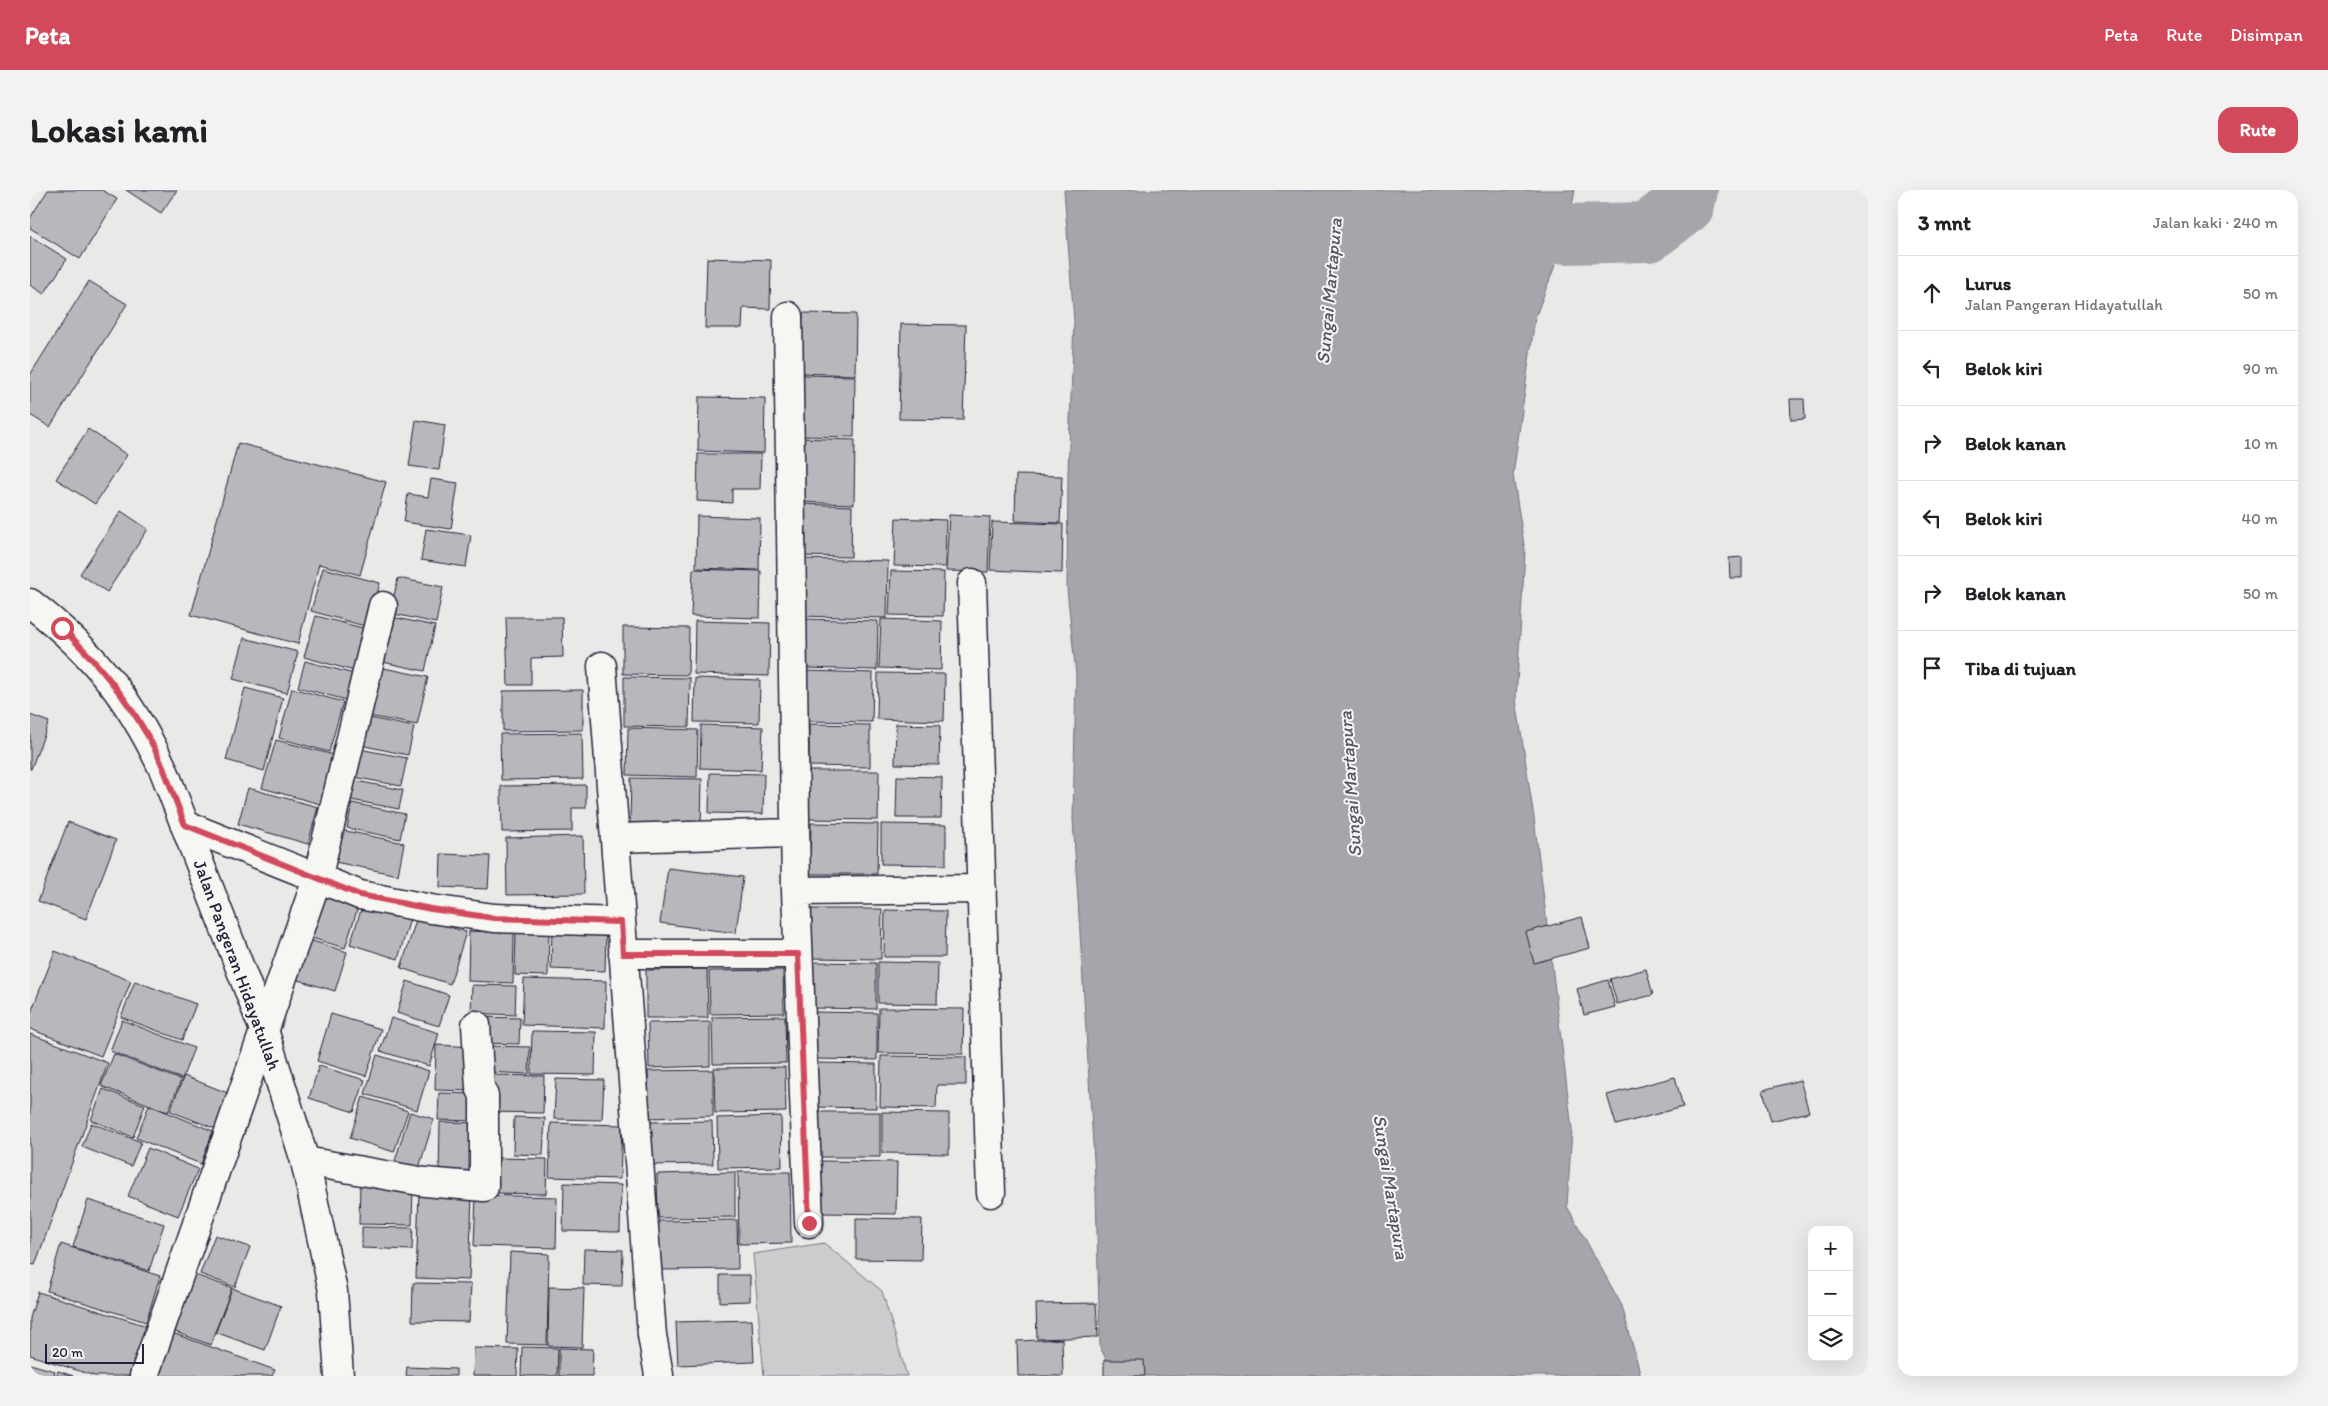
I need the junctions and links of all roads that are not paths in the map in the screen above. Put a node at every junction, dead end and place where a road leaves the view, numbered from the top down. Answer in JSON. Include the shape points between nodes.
{"nodes":[{"id":1,"x":788,"y":316,"type":"dead end"},
{"id":2,"x":972,"y":583,"type":"dead end"},
{"id":3,"x":30,"y":603,"type":"edge"},
{"id":4,"x":383,"y":606,"type":"dead end"},
{"id":5,"x":602,"y":666,"type":"dead end"},
{"id":6,"x":185,"y":825,"type":"junction"},
{"id":7,"x":795,"y":833,"type":"junction"},
{"id":8,"x":615,"y":838,"type":"junction"},
{"id":9,"x":317,"y":879,"type":"junction"},
{"id":10,"x":982,"y":889,"type":"junction"},
{"id":11,"x":796,"y":891,"type":"junction"},
{"id":12,"x":621,"y":922,"type":"junction"},
{"id":13,"x":623,"y":954,"type":"junction"},
{"id":14,"x":798,"y":954,"type":"junction"},
{"id":15,"x":476,"y":1025,"type":"dead end"},
{"id":16,"x":264,"y":1030,"type":"junction"},
{"id":17,"x":305,"y":1161,"type":"junction"},
{"id":18,"x":991,"y":1193,"type":"dead end"},
{"id":19,"x":809,"y":1223,"type":"dead end"},
{"id":20,"x":659,"y":1374,"type":"dead end"},
{"id":21,"x":144,"y":1376,"type":"edge"},
{"id":22,"x":339,"y":1376,"type":"edge"}],
"edges":[{"from":1,"to":7,"type":"street"},
{"from":2,"to":10,"type":"street"},
{"from":3,"to":6,"type":"street","name":"Jalan Pangeran Hidayatullah","via":[[89,653],[120,693],[147,733]]},
{"from":4,"to":9,"type":"street"},
{"from":5,"to":8,"type":"street"},
{"from":6,"to":9,"type":"street"},
{"from":6,"to":16,"type":"street","name":"Jalan Pangeran Hidayatullah"},
{"from":7,"to":8,"type":"street"},
{"from":7,"to":11,"type":"street"},
{"from":8,"to":12,"type":"street"},
{"from":9,"to":12,"type":"street","via":[[360,895],[494,918]]},
{"from":9,"to":16,"type":"street"},
{"from":10,"to":11,"type":"street"},
{"from":10,"to":18,"type":"street"},
{"from":11,"to":14,"type":"street"},
{"from":12,"to":13,"type":"street"},
{"from":13,"to":14,"type":"street"},
{"from":13,"to":20,"type":"street","via":[[651,1325]]},
{"from":14,"to":19,"type":"street"},
{"from":15,"to":17,"type":"street","via":[[480,1087],[484,1096],[484,1187],[425,1182]]},
{"from":16,"to":17,"type":"street","name":"Jalan Pangeran Hidayatullah"},
{"from":16,"to":21,"type":"street"},
{"from":17,"to":22,"type":"street","name":"Jalan Pangeran Hidayatullah","via":[[333,1291]]}]}
